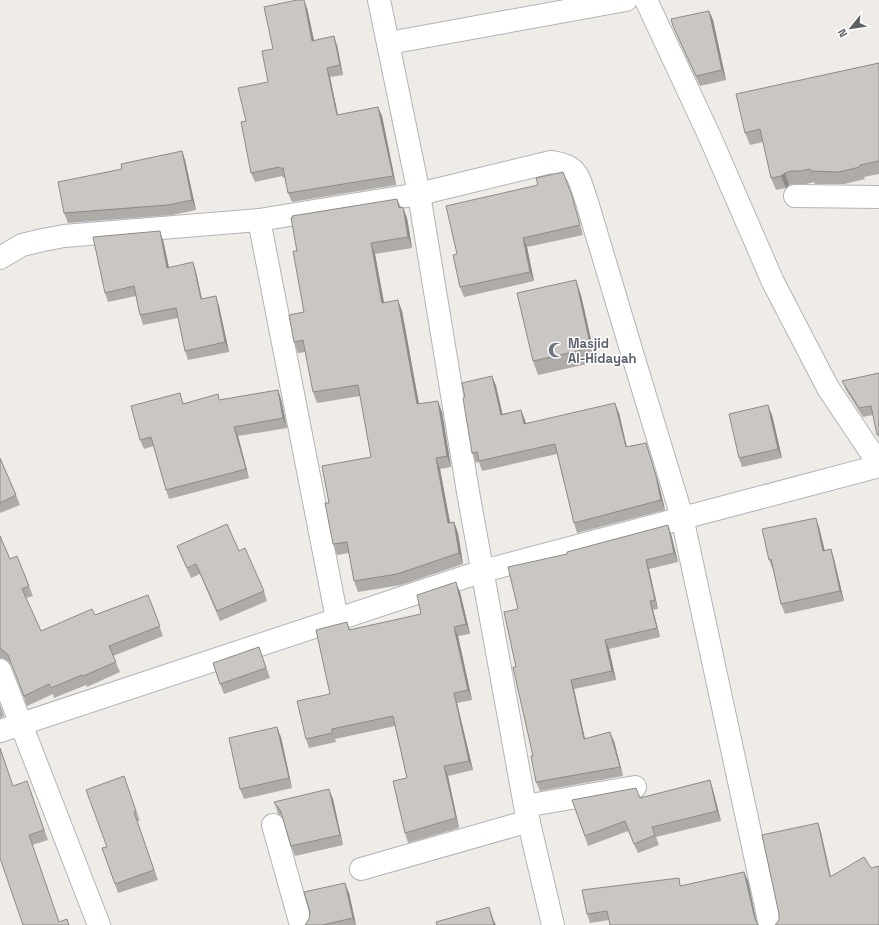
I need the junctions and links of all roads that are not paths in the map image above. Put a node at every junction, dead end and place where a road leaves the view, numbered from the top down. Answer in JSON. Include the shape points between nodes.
{"nodes":[{"id":1,"x":379,"y":0,"type":"edge"},
{"id":2,"x":626,"y":0,"type":"edge"},
{"id":3,"x":646,"y":0,"type":"edge"},
{"id":4,"x":389,"y":44,"type":"junction"},
{"id":5,"x":419,"y":194,"type":"junction"},
{"id":6,"x":795,"y":196,"type":"dead end"},
{"id":7,"x":879,"y":197,"type":"edge"},
{"id":8,"x":259,"y":220,"type":"junction"},
{"id":9,"x":0,"y":258,"type":"edge"},
{"id":10,"x":879,"y":465,"type":"edge"},
{"id":11,"x":682,"y":517,"type":"junction"},
{"id":12,"x":483,"y":571,"type":"junction"},
{"id":13,"x":337,"y":619,"type":"junction"},
{"id":14,"x":0,"y":670,"type":"edge"},
{"id":15,"x":20,"y":724,"type":"junction"},
{"id":16,"x":0,"y":731,"type":"edge"},
{"id":17,"x":635,"y":787,"type":"edge"},
{"id":18,"x":527,"y":813,"type":"junction"},
{"id":19,"x":273,"y":825,"type":"dead end"},
{"id":20,"x":361,"y":869,"type":"dead end"},
{"id":21,"x":99,"y":925,"type":"edge"},
{"id":22,"x":301,"y":925,"type":"edge"},
{"id":23,"x":553,"y":925,"type":"edge"},
{"id":24,"x":770,"y":925,"type":"edge"}],
"edges":[{"from":1,"to":4,"type":"street"},
{"from":2,"to":4,"type":"street"},
{"from":3,"to":10,"type":"street","via":[[709,135],[773,282],[828,388]]},
{"from":4,"to":5,"type":"street"},
{"from":5,"to":8,"type":"street"},
{"from":5,"to":11,"type":"street","via":[[551,162],[571,168],[578,177],[587,202]]},
{"from":5,"to":12,"type":"street"},
{"from":6,"to":7,"type":"street"},
{"from":8,"to":9,"type":"street","via":[[64,236],[22,245]]},
{"from":8,"to":13,"type":"street"},
{"from":10,"to":11,"type":"street"},
{"from":11,"to":12,"type":"street"},
{"from":11,"to":24,"type":"street"},
{"from":12,"to":13,"type":"street"},
{"from":12,"to":18,"type":"street"},
{"from":13,"to":15,"type":"street"},
{"from":14,"to":15,"type":"street"},
{"from":15,"to":16,"type":"street"},
{"from":15,"to":21,"type":"street"},
{"from":17,"to":18,"type":"street"},
{"from":18,"to":20,"type":"street"},
{"from":18,"to":23,"type":"street"},
{"from":19,"to":22,"type":"street"}]}
